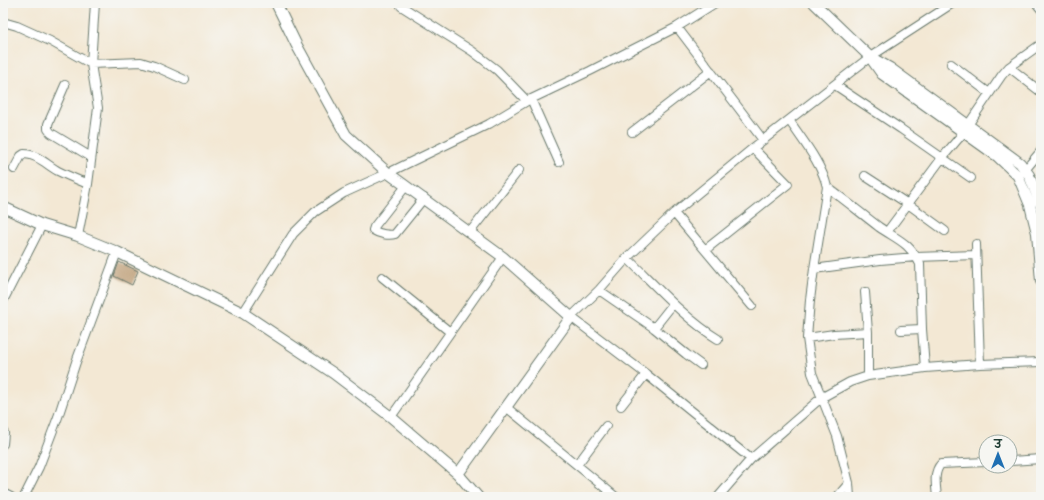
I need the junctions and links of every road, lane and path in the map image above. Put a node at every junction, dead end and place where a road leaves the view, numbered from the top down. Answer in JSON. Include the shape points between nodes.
{"nodes":[{"id":1,"x":95,"y":3,"type":"edge"},
{"id":2,"x":276,"y":3,"type":"edge"},
{"id":3,"x":715,"y":3,"type":"edge"},
{"id":4,"x":814,"y":3,"type":"edge"},
{"id":5,"x":953,"y":3,"type":"edge"},
{"id":6,"x":1036,"y":3,"type":"edge"},
{"id":7,"x":401,"y":6,"type":"dead end"},
{"id":8,"x":1041,"y":9,"type":"edge"},
{"id":9,"x":3,"y":22,"type":"edge"},
{"id":10,"x":677,"y":27,"type":"junction"},
{"id":11,"x":1041,"y":44,"type":"edge"},
{"id":12,"x":870,"y":57,"type":"junction"},
{"id":13,"x":91,"y":64,"type":"junction"},
{"id":14,"x":951,"y":64,"type":"dead end"},
{"id":15,"x":1009,"y":67,"type":"junction"},
{"id":16,"x":711,"y":71,"type":"junction"},
{"id":17,"x":185,"y":80,"type":"dead end"},
{"id":18,"x":65,"y":84,"type":"dead end"},
{"id":19,"x":835,"y":85,"type":"junction"},
{"id":20,"x":1041,"y":92,"type":"edge"},
{"id":21,"x":989,"y":93,"type":"junction"},
{"id":22,"x":529,"y":100,"type":"junction"},
{"id":23,"x":789,"y":120,"type":"junction"},
{"id":24,"x":966,"y":129,"type":"junction"},
{"id":25,"x":632,"y":132,"type":"dead end"},
{"id":26,"x":763,"y":140,"type":"junction"},
{"id":27,"x":753,"y":148,"type":"junction"},
{"id":28,"x":1041,"y":151,"type":"edge"},
{"id":29,"x":92,"y":157,"type":"junction"},
{"id":30,"x":942,"y":158,"type":"junction"},
{"id":31,"x":559,"y":162,"type":"dead end"},
{"id":32,"x":14,"y":169,"type":"dead end"},
{"id":33,"x":519,"y":170,"type":"dead end"},
{"id":34,"x":1025,"y":170,"type":"junction"},
{"id":35,"x":388,"y":173,"type":"junction"},
{"id":36,"x":865,"y":176,"type":"dead end"},
{"id":37,"x":971,"y":178,"type":"dead end"},
{"id":38,"x":88,"y":184,"type":"junction"},
{"id":39,"x":406,"y":186,"type":"junction"},
{"id":40,"x":827,"y":187,"type":"junction"},
{"id":41,"x":424,"y":198,"type":"junction"},
{"id":42,"x":908,"y":204,"type":"junction"},
{"id":43,"x":1041,"y":206,"type":"edge"},
{"id":44,"x":3,"y":207,"type":"edge"},
{"id":45,"x":1036,"y":210,"type":"edge"},
{"id":46,"x":674,"y":214,"type":"junction"},
{"id":47,"x":42,"y":225,"type":"junction"},
{"id":48,"x":945,"y":231,"type":"dead end"},
{"id":49,"x":470,"y":232,"type":"junction"},
{"id":50,"x":887,"y":232,"type":"junction"},
{"id":51,"x":78,"y":236,"type":"junction"},
{"id":52,"x":976,"y":244,"type":"dead end"},
{"id":53,"x":705,"y":250,"type":"junction"},
{"id":54,"x":117,"y":252,"type":"junction"},
{"id":55,"x":976,"y":255,"type":"junction"},
{"id":56,"x":503,"y":257,"type":"junction"},
{"id":57,"x":916,"y":257,"type":"junction"},
{"id":58,"x":627,"y":258,"type":"junction"},
{"id":59,"x":814,"y":270,"type":"junction"},
{"id":60,"x":382,"y":276,"type":"dead end"},
{"id":61,"x":1041,"y":281,"type":"edge"},
{"id":62,"x":599,"y":290,"type":"junction"},
{"id":63,"x":864,"y":292,"type":"dead end"},
{"id":64,"x":3,"y":301,"type":"edge"},
{"id":65,"x":673,"y":304,"type":"junction"},
{"id":66,"x":752,"y":306,"type":"dead end"},
{"id":67,"x":243,"y":313,"type":"junction"},
{"id":68,"x":571,"y":317,"type":"junction"},
{"id":69,"x":654,"y":328,"type":"junction"},
{"id":70,"x":922,"y":329,"type":"junction"},
{"id":71,"x":901,"y":330,"type":"dead end"},
{"id":72,"x":450,"y":332,"type":"junction"},
{"id":73,"x":868,"y":332,"type":"junction"},
{"id":74,"x":807,"y":338,"type":"junction"},
{"id":75,"x":718,"y":339,"type":"dead end"},
{"id":76,"x":1041,"y":362,"type":"edge"},
{"id":77,"x":980,"y":364,"type":"junction"},
{"id":78,"x":701,"y":365,"type":"dead end"},
{"id":79,"x":925,"y":368,"type":"junction"},
{"id":80,"x":646,"y":374,"type":"junction"},
{"id":81,"x":868,"y":376,"type":"junction"},
{"id":82,"x":821,"y":398,"type":"junction"},
{"id":83,"x":506,"y":406,"type":"junction"},
{"id":84,"x":621,"y":406,"type":"dead end"},
{"id":85,"x":391,"y":417,"type":"junction"},
{"id":86,"x":606,"y":426,"type":"dead end"},
{"id":87,"x":4,"y":433,"type":"dead end"},
{"id":88,"x":3,"y":444,"type":"edge"},
{"id":89,"x":751,"y":459,"type":"junction"},
{"id":90,"x":1041,"y":459,"type":"edge"},
{"id":91,"x":1018,"y":460,"type":"edge"},
{"id":92,"x":978,"y":462,"type":"edge"},
{"id":93,"x":577,"y":464,"type":"junction"},
{"id":94,"x":458,"y":474,"type":"junction"},
{"id":95,"x":849,"y":483,"type":"junction"},
{"id":96,"x":3,"y":493,"type":"edge"},
{"id":97,"x":11,"y":497,"type":"edge"},
{"id":98,"x":24,"y":497,"type":"edge"},
{"id":99,"x":478,"y":497,"type":"edge"},
{"id":100,"x":616,"y":497,"type":"edge"},
{"id":101,"x":718,"y":497,"type":"edge"},
{"id":102,"x":837,"y":497,"type":"edge"},
{"id":103,"x":850,"y":497,"type":"edge"},
{"id":104,"x":937,"y":497,"type":"edge"}],
"edges":[{"from":1,"to":13,"type":"street"},
{"from":2,"to":35,"type":"street","via":[[346,135]]},
{"from":3,"to":10,"type":"street"},
{"from":4,"to":12,"type":"street"},
{"from":5,"to":12,"type":"street"},
{"from":6,"to":8,"type":"street"},
{"from":7,"to":22,"type":"street","via":[[472,51]]},
{"from":9,"to":13,"type":"street","via":[[50,41]]},
{"from":10,"to":16,"type":"street"},
{"from":10,"to":22,"type":"street"},
{"from":11,"to":15,"type":"street"},
{"from":12,"to":19,"type":"street"},
{"from":12,"to":24,"type":"street","via":[[882,74]]},
{"from":13,"to":17,"type":"street","via":[[140,62]]},
{"from":13,"to":29,"type":"street","via":[[98,108]]},
{"from":14,"to":21,"type":"street"},
{"from":15,"to":20,"type":"street"},
{"from":15,"to":21,"type":"street"},
{"from":16,"to":25,"type":"street"},
{"from":16,"to":26,"type":"street"},
{"from":18,"to":29,"type":"street","via":[[48,129]]},
{"from":19,"to":23,"type":"street"},
{"from":19,"to":30,"type":"street"},
{"from":21,"to":24,"type":"street"},
{"from":22,"to":31,"type":"street"},
{"from":22,"to":35,"type":"street","via":[[489,124]]},
{"from":23,"to":26,"type":"street"},
{"from":23,"to":40,"type":"street","via":[[816,160]]},
{"from":24,"to":30,"type":"street"},
{"from":24,"to":34,"type":"street","via":[[1020,163]]},
{"from":24,"to":45,"type":"street","via":[[1018,176],[1030,205]]},
{"from":26,"to":27,"type":"street"},
{"from":27,"to":46,"type":"street"},
{"from":27,"to":53,"type":"street","via":[[788,184]]},
{"from":28,"to":34,"type":"street"},
{"from":29,"to":38,"type":"street"},
{"from":30,"to":37,"type":"street"},
{"from":30,"to":42,"type":"street"},
{"from":32,"to":38,"type":"street","via":[[21,156],[28,154]]},
{"from":33,"to":49,"type":"street"},
{"from":34,"to":43,"type":"street"},
{"from":35,"to":39,"type":"street"},
{"from":35,"to":67,"type":"street","via":[[344,193],[315,212],[293,234]]},
{"from":36,"to":42,"type":"street"},
{"from":38,"to":51,"type":"street"},
{"from":39,"to":41,"type":"street"},
{"from":39,"to":41,"type":"street","via":[[373,230],[394,235]]},
{"from":40,"to":50,"type":"street"},
{"from":40,"to":59,"type":"street"},
{"from":41,"to":49,"type":"street"},
{"from":42,"to":48,"type":"street"},
{"from":42,"to":50,"type":"street"},
{"from":44,"to":47,"type":"street"},
{"from":45,"to":61,"type":"street"},
{"from":46,"to":53,"type":"street"},
{"from":46,"to":58,"type":"street"},
{"from":47,"to":51,"type":"street"},
{"from":47,"to":64,"type":"street"},
{"from":49,"to":56,"type":"street"},
{"from":50,"to":57,"type":"street","via":[[910,248]]},
{"from":51,"to":54,"type":"street"},
{"from":52,"to":55,"type":"street"},
{"from":53,"to":66,"type":"street"},
{"from":54,"to":67,"type":"street"},
{"from":54,"to":98,"type":"street","via":[[58,417],[39,467]]},
{"from":55,"to":57,"type":"street"},
{"from":55,"to":77,"type":"street"},
{"from":56,"to":68,"type":"street"},
{"from":56,"to":72,"type":"street"},
{"from":57,"to":59,"type":"street"},
{"from":57,"to":70,"type":"street","via":[[920,264]]},
{"from":58,"to":62,"type":"street"},
{"from":58,"to":65,"type":"street"},
{"from":59,"to":74,"type":"street"},
{"from":60,"to":72,"type":"street"},
{"from":62,"to":68,"type":"street"},
{"from":62,"to":69,"type":"street"},
{"from":63,"to":73,"type":"street"},
{"from":65,"to":69,"type":"street"},
{"from":65,"to":75,"type":"street"},
{"from":67,"to":85,"type":"street","via":[[333,373]]},
{"from":68,"to":80,"type":"street"},
{"from":68,"to":83,"type":"street"},
{"from":69,"to":78,"type":"street"},
{"from":70,"to":71,"type":"street"},
{"from":70,"to":79,"type":"street"},
{"from":72,"to":85,"type":"street"},
{"from":73,"to":74,"type":"street"},
{"from":73,"to":81,"type":"street"},
{"from":74,"to":82,"type":"street","via":[[812,372]]},
{"from":76,"to":77,"type":"street"},
{"from":77,"to":79,"type":"street"},
{"from":79,"to":81,"type":"street"},
{"from":80,"to":84,"type":"street"},
{"from":80,"to":89,"type":"street"},
{"from":81,"to":82,"type":"street","via":[[850,382]]},
{"from":82,"to":89,"type":"street"},
{"from":82,"to":95,"type":"street","via":[[837,436]]},
{"from":83,"to":93,"type":"street"},
{"from":83,"to":94,"type":"street"},
{"from":85,"to":94,"type":"street"},
{"from":86,"to":93,"type":"street"},
{"from":87,"to":88,"type":"street"},
{"from":89,"to":101,"type":"street"},
{"from":90,"to":91,"type":"street"},
{"from":92,"to":104,"type":"street","via":[[942,464],[937,468]]},
{"from":93,"to":100,"type":"street"},
{"from":94,"to":99,"type":"street"},
{"from":95,"to":102,"type":"street"},
{"from":95,"to":103,"type":"street"},
{"from":96,"to":97,"type":"street"}]}
